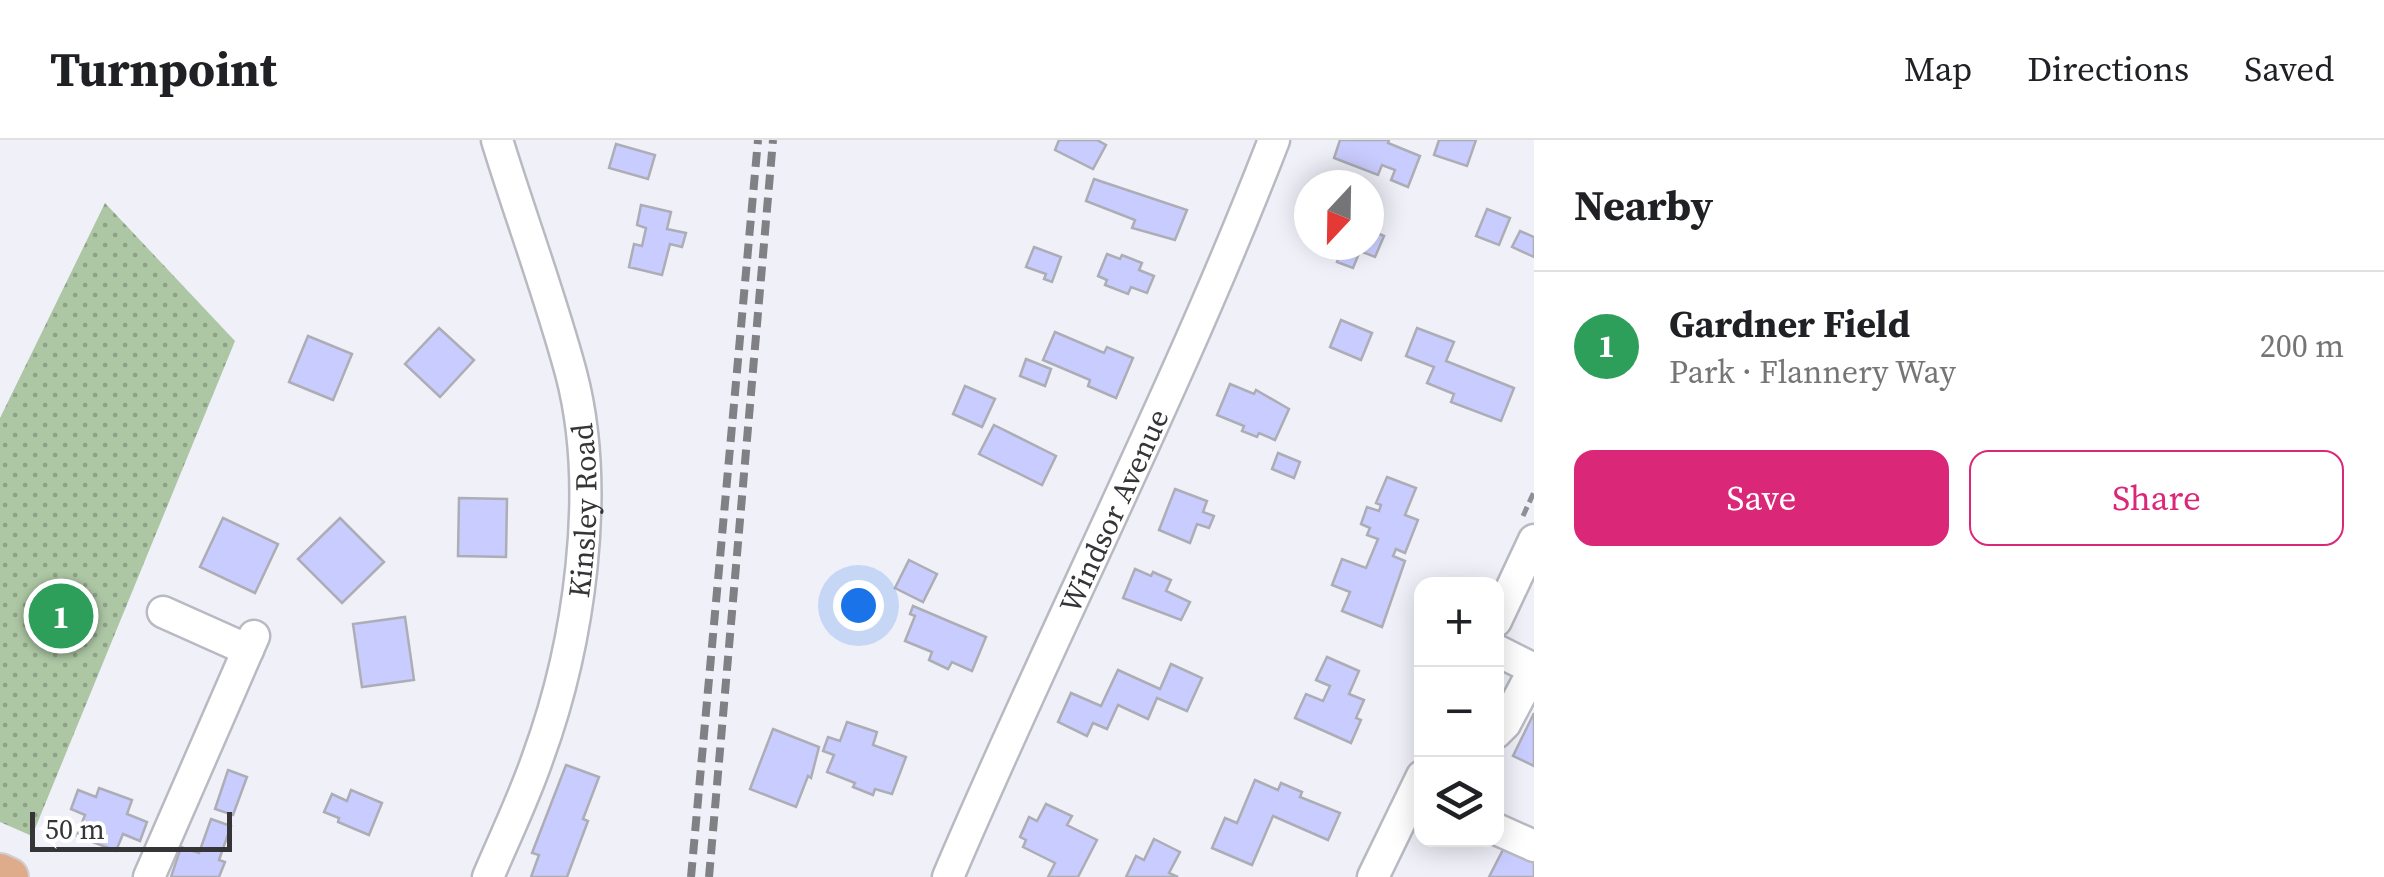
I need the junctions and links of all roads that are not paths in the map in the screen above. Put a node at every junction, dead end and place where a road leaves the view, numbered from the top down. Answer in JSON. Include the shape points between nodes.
{"nodes":[{"id":1,"x":497,"y":140,"type":"edge"},
{"id":2,"x":1274,"y":140,"type":"edge"},
{"id":3,"x":1534,"y":540,"type":"edge"},
{"id":4,"x":1504,"y":604,"type":"edge"},
{"id":5,"x":163,"y":612,"type":"dead end"},
{"id":6,"x":1504,"y":654,"type":"edge"},
{"id":7,"x":1534,"y":669,"type":"edge"},
{"id":8,"x":1504,"y":725,"type":"edge"},
{"id":9,"x":1414,"y":800,"type":"edge"},
{"id":10,"x":1504,"y":833,"type":"edge"},
{"id":11,"x":1534,"y":846,"type":"edge"},
{"id":12,"x":0,"y":873,"type":"edge"},
{"id":13,"x":1383,"y":874,"type":"edge"},
{"id":14,"x":9,"y":877,"type":"edge"},
{"id":15,"x":149,"y":877,"type":"edge"},
{"id":16,"x":488,"y":877,"type":"edge"},
{"id":17,"x":948,"y":877,"type":"edge"}],
"edges":[{"from":1,"to":16,"type":"street","name":"Kinsley Road","via":[[571,376],[587,501],[557,694]]},
{"from":2,"to":17,"type":"street","name":"Windsor Avenue"},
{"from":3,"to":4,"type":"street"},
{"from":5,"to":15,"type":"street","via":[[251,643]]},
{"from":6,"to":7,"type":"street"},
{"from":7,"to":8,"type":"street"},
{"from":9,"to":13,"type":"street"},
{"from":10,"to":11,"type":"street"},
{"from":12,"to":14,"type":"main road"}]}
